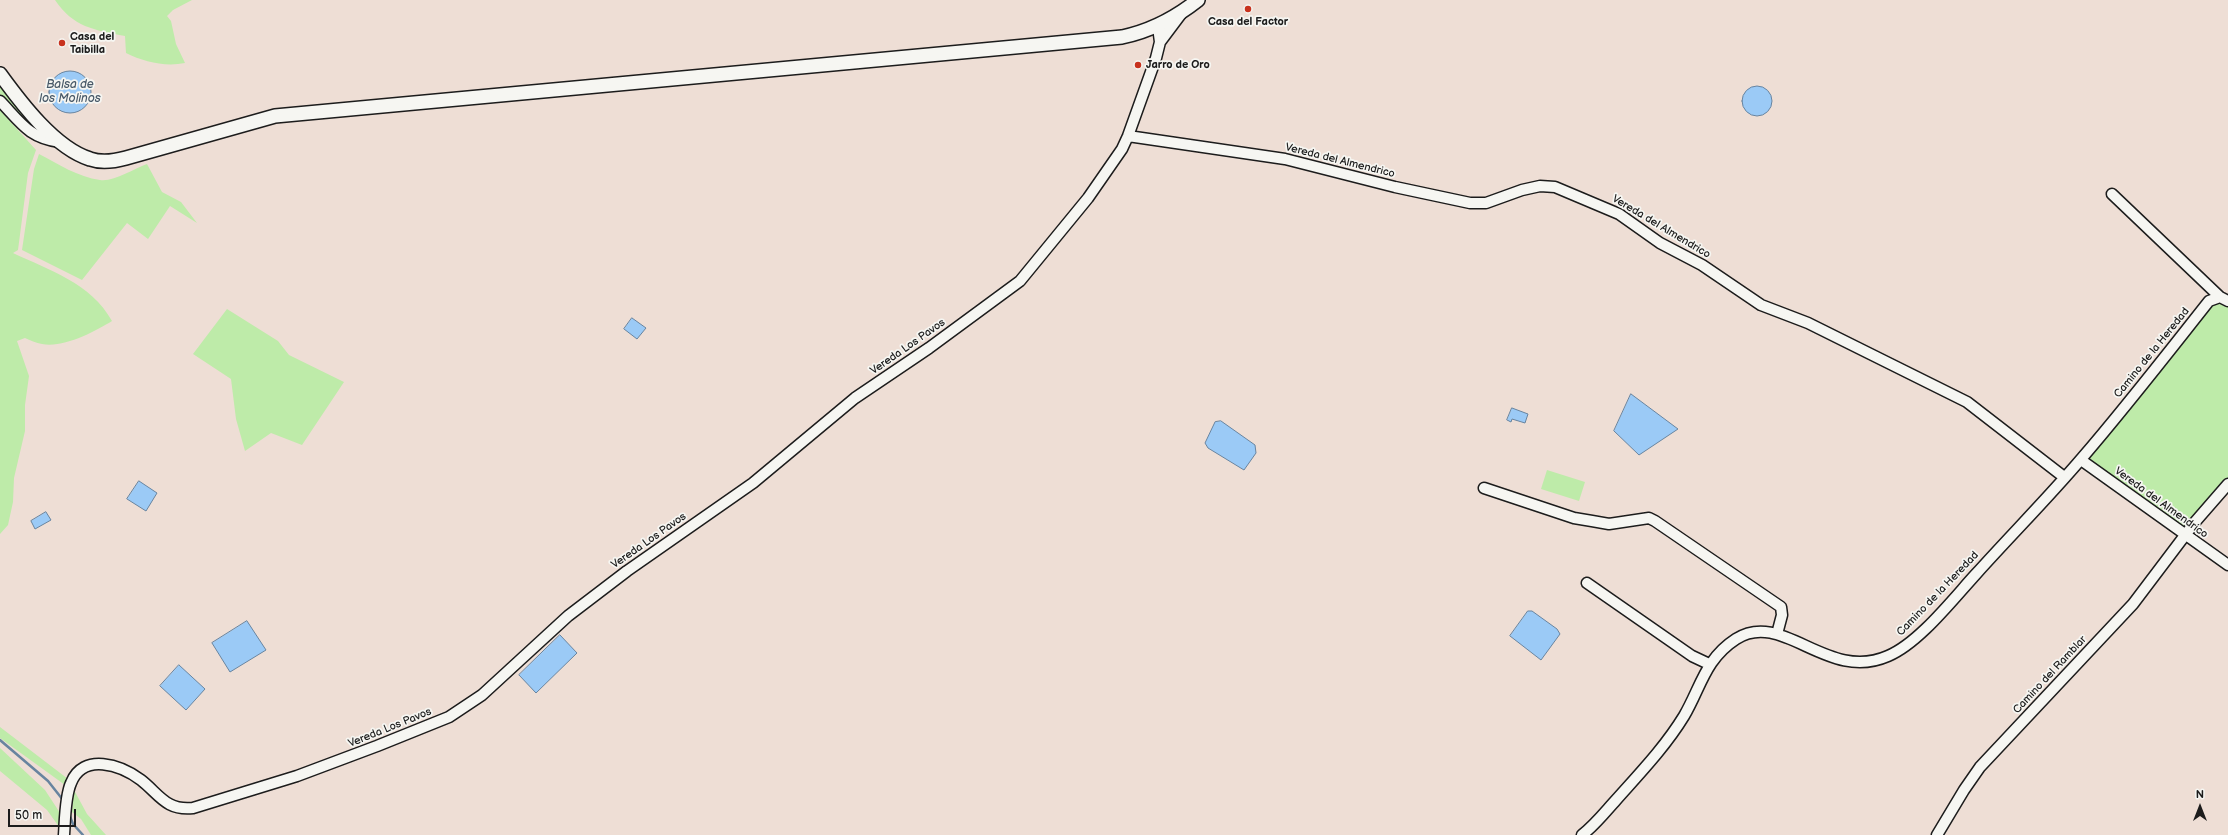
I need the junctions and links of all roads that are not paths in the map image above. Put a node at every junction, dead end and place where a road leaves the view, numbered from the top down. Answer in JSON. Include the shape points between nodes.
{"nodes":[{"id":1,"x":1198,"y":0,"type":"edge"},
{"id":2,"x":1182,"y":13,"type":"junction"},
{"id":3,"x":1158,"y":27,"type":"junction"},
{"id":4,"x":1160,"y":42,"type":"junction"},
{"id":5,"x":0,"y":74,"type":"edge"},
{"id":6,"x":0,"y":101,"type":"edge"},
{"id":7,"x":1128,"y":136,"type":"junction"},
{"id":8,"x":60,"y":142,"type":"junction"},
{"id":9,"x":2112,"y":194,"type":"dead end"},
{"id":10,"x":2224,"y":299,"type":"edge"},
{"id":11,"x":2081,"y":460,"type":"junction"},
{"id":12,"x":2064,"y":477,"type":"junction"},
{"id":13,"x":2228,"y":484,"type":"edge"},
{"id":14,"x":1484,"y":488,"type":"dead end"},
{"id":15,"x":2186,"y":534,"type":"junction"},
{"id":16,"x":2228,"y":565,"type":"edge"},
{"id":17,"x":1587,"y":583,"type":"dead end"},
{"id":18,"x":1777,"y":634,"type":"junction"},
{"id":19,"x":1708,"y":664,"type":"junction"},
{"id":20,"x":64,"y":835,"type":"edge"},
{"id":21,"x":1582,"y":835,"type":"edge"},
{"id":22,"x":1937,"y":835,"type":"edge"}],
"edges":[{"from":1,"to":2,"type":"main road"},
{"from":2,"to":3,"type":"main road"},
{"from":2,"to":4,"type":"street"},
{"from":3,"to":4,"type":"street"},
{"from":3,"to":8,"type":"main road","via":[[1122,37],[275,116],[119,160],[90,159]]},
{"from":4,"to":7,"type":"street","name":"Vereda Los Pavos"},
{"from":5,"to":8,"type":"main road","via":[[23,105]]},
{"from":6,"to":8,"type":"street","via":[[32,134],[42,139]]},
{"from":7,"to":12,"type":"street","name":"Vereda del Almendrico","via":[[1285,159],[1470,203],[1486,203],[1540,186],[1555,187],[1619,214],[1660,243],[1702,265],[1761,305],[1808,323],[1967,402]]},
{"from":7,"to":20,"type":"street","name":"Vereda Los Pavos","via":[[1088,198],[1020,281],[929,348],[855,398],[753,483],[627,571],[568,616],[482,695],[449,717],[303,774],[193,808],[184,809],[165,802],[133,775],[102,763],[93,764],[78,774],[70,785]]},
{"from":9,"to":10,"type":"street"},
{"from":10,"to":11,"type":"street","name":"Camino de la Heredad","via":[[2209,301]]},
{"from":11,"to":12,"type":"street","name":"Camino de la Heredad"},
{"from":11,"to":15,"type":"street","name":"Vereda del Almendrico"},
{"from":12,"to":18,"type":"street","name":"Camino de la Heredad","via":[[1933,621],[1903,648],[1888,657],[1855,663],[1838,660]]},
{"from":13,"to":15,"type":"street","name":"Camino del Ramblar"},
{"from":14,"to":18,"type":"street","via":[[1574,518],[1609,524],[1649,518],[1777,603],[1781,607],[1782,615]]},
{"from":15,"to":16,"type":"street","name":"Vereda del Almendrico"},
{"from":15,"to":22,"type":"street","name":"Camino del Ramblar","via":[[2133,604],[1980,767]]},
{"from":17,"to":19,"type":"street","via":[[1692,656]]},
{"from":18,"to":19,"type":"street","name":"Camino de la Heredad","via":[[1756,631],[1742,636]]},
{"from":19,"to":21,"type":"street","name":"Camino de la Heredad","via":[[1684,715],[1650,762]]}]}
